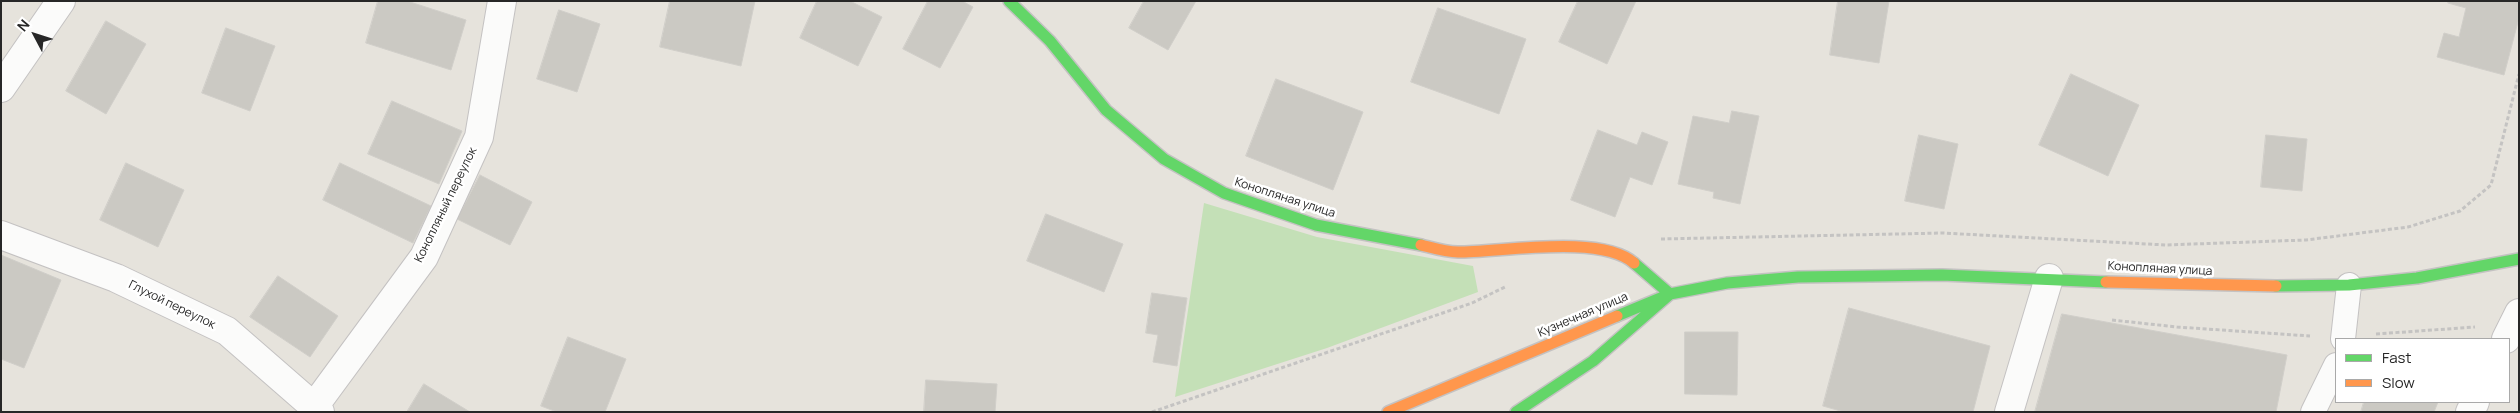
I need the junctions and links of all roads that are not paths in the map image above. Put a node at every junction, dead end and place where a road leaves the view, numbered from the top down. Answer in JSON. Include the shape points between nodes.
{"nodes":[{"id":1,"x":61,"y":1,"type":"edge"},
{"id":2,"x":502,"y":1,"type":"edge"},
{"id":3,"x":1009,"y":1,"type":"edge"},
{"id":4,"x":1,"y":88,"type":"edge"},
{"id":5,"x":1,"y":235,"type":"edge"},
{"id":6,"x":2519,"y":259,"type":"edge"},
{"id":7,"x":1798,"y":277,"type":"joint"},
{"id":8,"x":2049,"y":278,"type":"junction"},
{"id":9,"x":2349,"y":285,"type":"junction"},
{"id":10,"x":1670,"y":294,"type":"junction"},
{"id":11,"x":2519,"y":313,"type":"edge"},
{"id":12,"x":2344,"y":338,"type":"edge"},
{"id":13,"x":2506,"y":338,"type":"edge"},
{"id":14,"x":2335,"y":367,"type":"edge"},
{"id":15,"x":317,"y":410,"type":"edge"},
{"id":16,"x":1388,"y":412,"type":"edge"},
{"id":17,"x":1516,"y":412,"type":"edge"},
{"id":18,"x":2009,"y":412,"type":"edge"},
{"id":19,"x":2313,"y":412,"type":"edge"}],
"edges":[{"from":1,"to":4,"type":"street"},
{"from":2,"to":15,"type":"street","name":"Конопляный переулок","via":[[479,137],[424,257]]},
{"from":3,"to":10,"type":"main road","name":"Конопляная улица","via":[[1050,42],[1106,110],[1164,159],[1224,193],[1316,225],[1456,252],[1591,246],[1629,258]]},
{"from":5,"to":15,"type":"street","name":"Глухой переулок","via":[[116,278],[227,332]]},
{"from":6,"to":9,"type":"main road","name":"Конопляная улица","via":[[2417,278]]},
{"from":7,"to":8,"type":"main road","name":"Конопляная улица","via":[[1942,275]]},
{"from":7,"to":10,"type":"main road","name":"Кузнечная улица","via":[[1727,283]]},
{"from":8,"to":9,"type":"main road","name":"Конопляная улица","via":[[2237,286]]},
{"from":8,"to":18,"type":"street"},
{"from":9,"to":12,"type":"lane"},
{"from":10,"to":16,"type":"main road","name":"Кузнечная улица"},
{"from":10,"to":17,"type":"main road","via":[[1593,361]]},
{"from":11,"to":13,"type":"street"},
{"from":14,"to":19,"type":"lane"}]}
